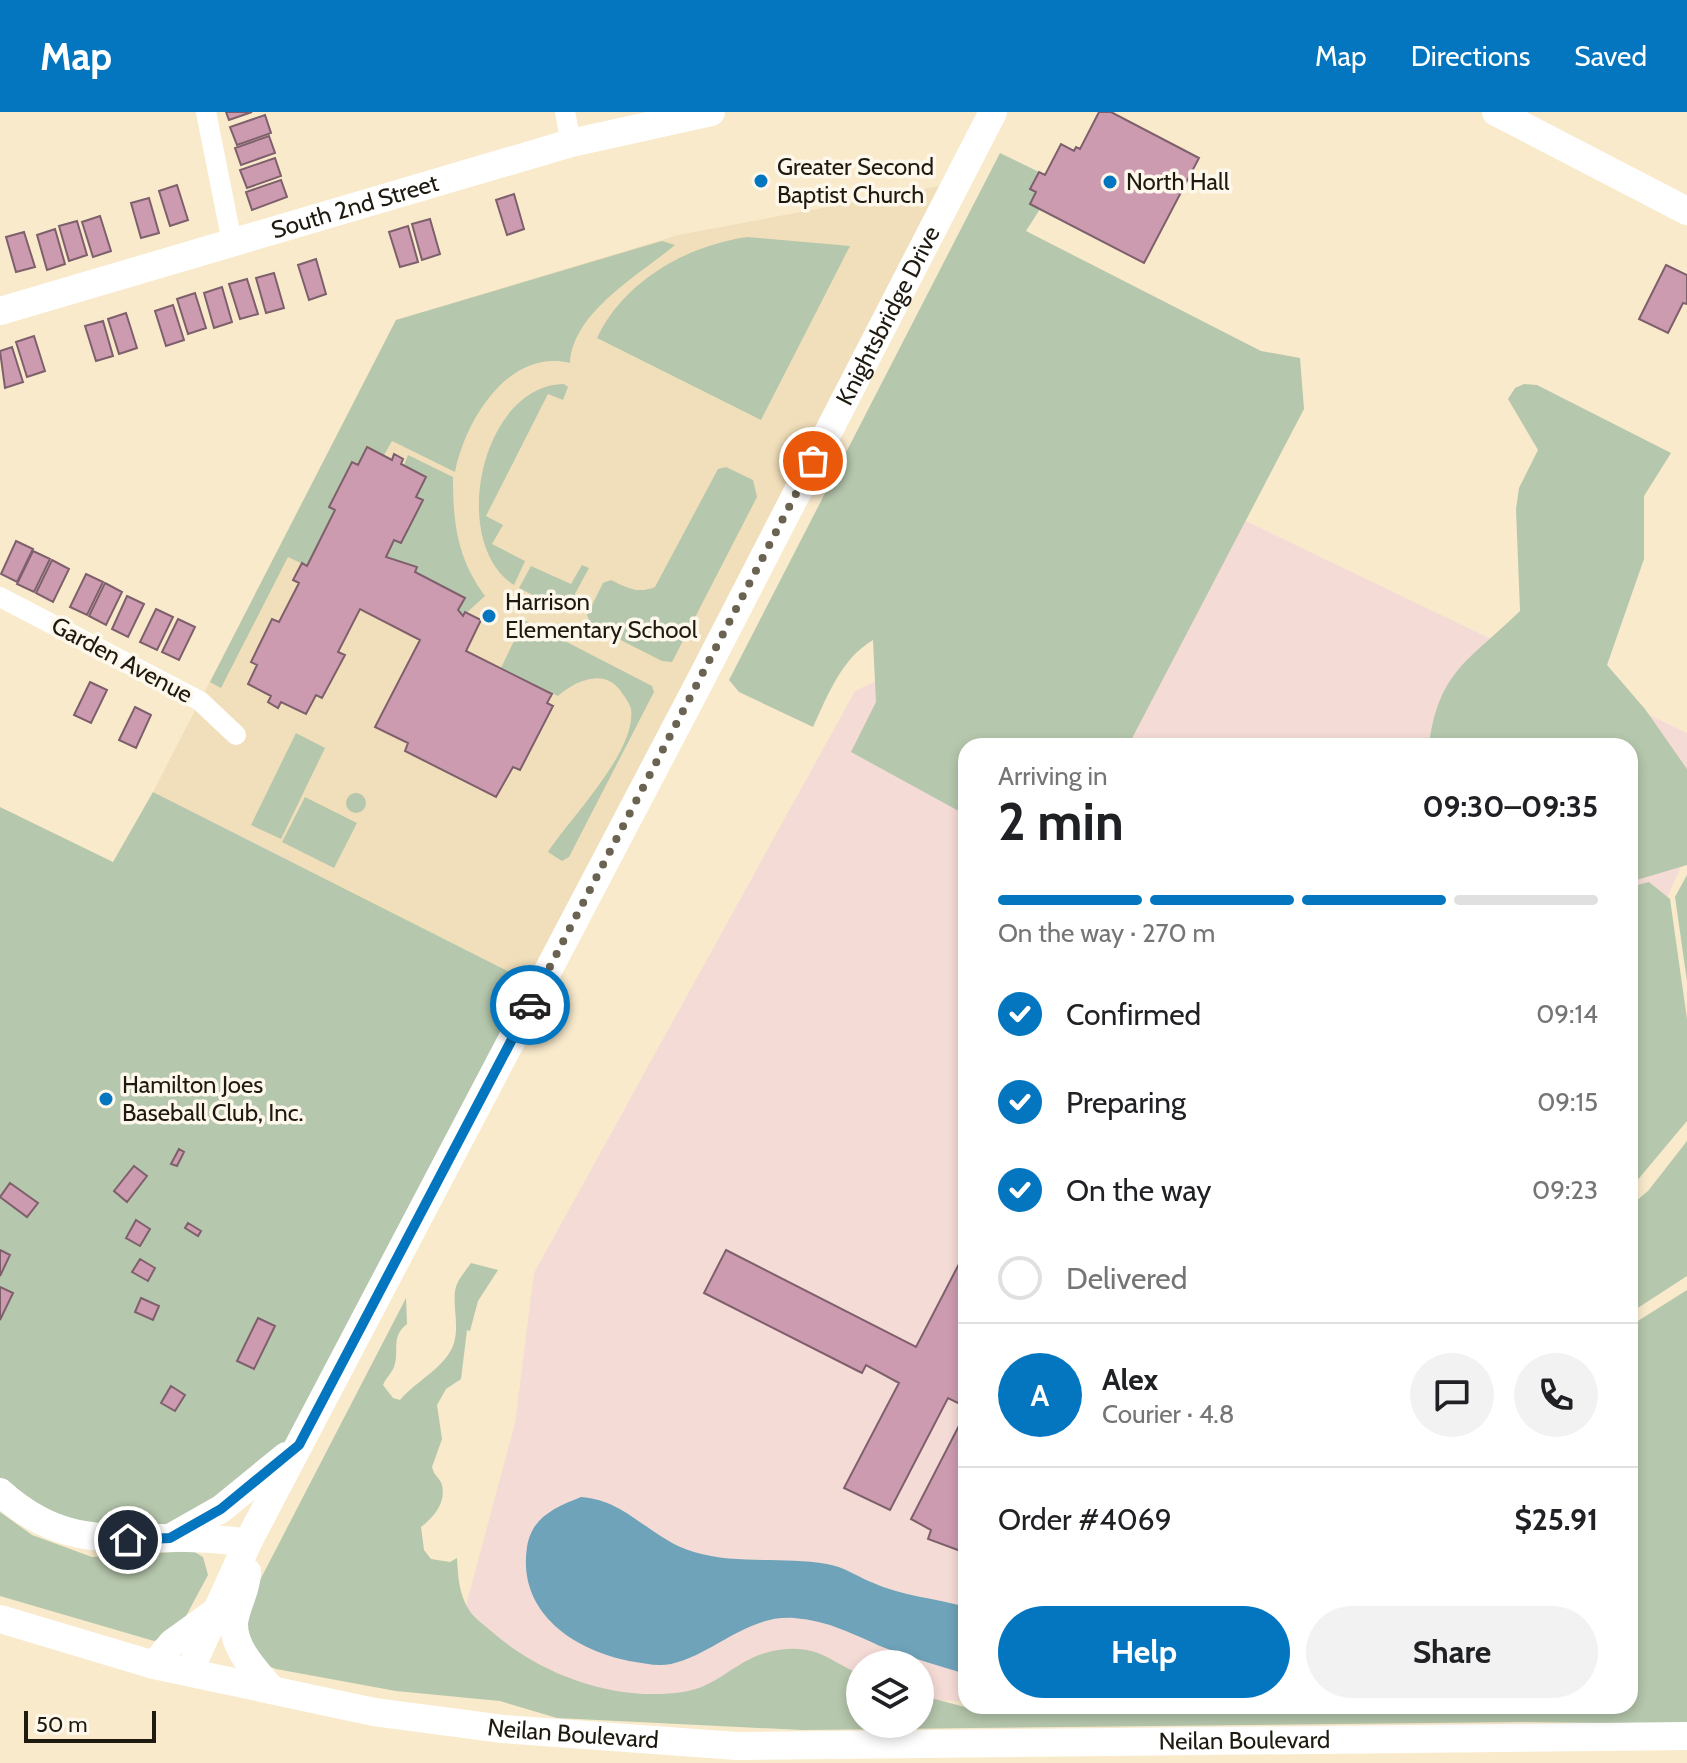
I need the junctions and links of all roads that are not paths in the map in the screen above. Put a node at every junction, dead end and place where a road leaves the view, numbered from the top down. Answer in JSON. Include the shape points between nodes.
{"nodes":[{"id":1,"x":206,"y":112,"type":"edge"},
{"id":2,"x":565,"y":112,"type":"edge"},
{"id":3,"x":711,"y":112,"type":"edge"},
{"id":4,"x":993,"y":112,"type":"edge"},
{"id":5,"x":1496,"y":112,"type":"edge"},
{"id":6,"x":571,"y":143,"type":"junction"},
{"id":7,"x":1687,"y":211,"type":"edge"},
{"id":8,"x":232,"y":242,"type":"junction"},
{"id":9,"x":0,"y":311,"type":"edge"},
{"id":10,"x":0,"y":597,"type":"edge"},
{"id":11,"x":236,"y":735,"type":"dead end"},
{"id":12,"x":299,"y":1445,"type":"junction"},
{"id":13,"x":0,"y":1492,"type":"edge"},
{"id":14,"x":170,"y":1538,"type":"junction"},
{"id":15,"x":248,"y":1542,"type":"junction"},
{"id":16,"x":216,"y":1612,"type":"junction"},
{"id":17,"x":0,"y":1619,"type":"edge"},
{"id":18,"x":154,"y":1665,"type":"junction"},
{"id":19,"x":189,"y":1672,"type":"junction"},
{"id":20,"x":272,"y":1690,"type":"junction"},
{"id":21,"x":1687,"y":1736,"type":"edge"}],
"edges":[{"from":1,"to":8,"type":"street"},
{"from":2,"to":6,"type":"street"},
{"from":3,"to":6,"type":"street","name":"South 2nd Street"},
{"from":4,"to":12,"type":"street","name":"Knightsbridge Drive"},
{"from":5,"to":7,"type":"street"},
{"from":6,"to":8,"type":"street","name":"South 2nd Street"},
{"from":8,"to":9,"type":"street","name":"South 2nd Street"},
{"from":10,"to":11,"type":"street","name":"Garden Avenue","via":[[200,701]]},
{"from":12,"to":14,"type":"street","via":[[221,1509]]},
{"from":12,"to":15,"type":"street","name":"Knightsbridge Drive"},
{"from":13,"to":14,"type":"street","via":[[43,1524],[74,1535]]},
{"from":14,"to":15,"type":"street"},
{"from":15,"to":16,"type":"street","name":"Knightsbridge Drive"},
{"from":15,"to":20,"type":"street","via":[[247,1583],[234,1623],[247,1660]]},
{"from":16,"to":18,"type":"street","via":[[172,1643]]},
{"from":16,"to":19,"type":"street","name":"Knightsbridge Drive"},
{"from":17,"to":18,"type":"street","name":"Neilan Boulevard"},
{"from":18,"to":19,"type":"street","name":"Neilan Boulevard"},
{"from":19,"to":20,"type":"street","name":"Neilan Boulevard"},
{"from":20,"to":21,"type":"street","name":"Neilan Boulevard","via":[[374,1712],[503,1729],[737,1746]]}]}
